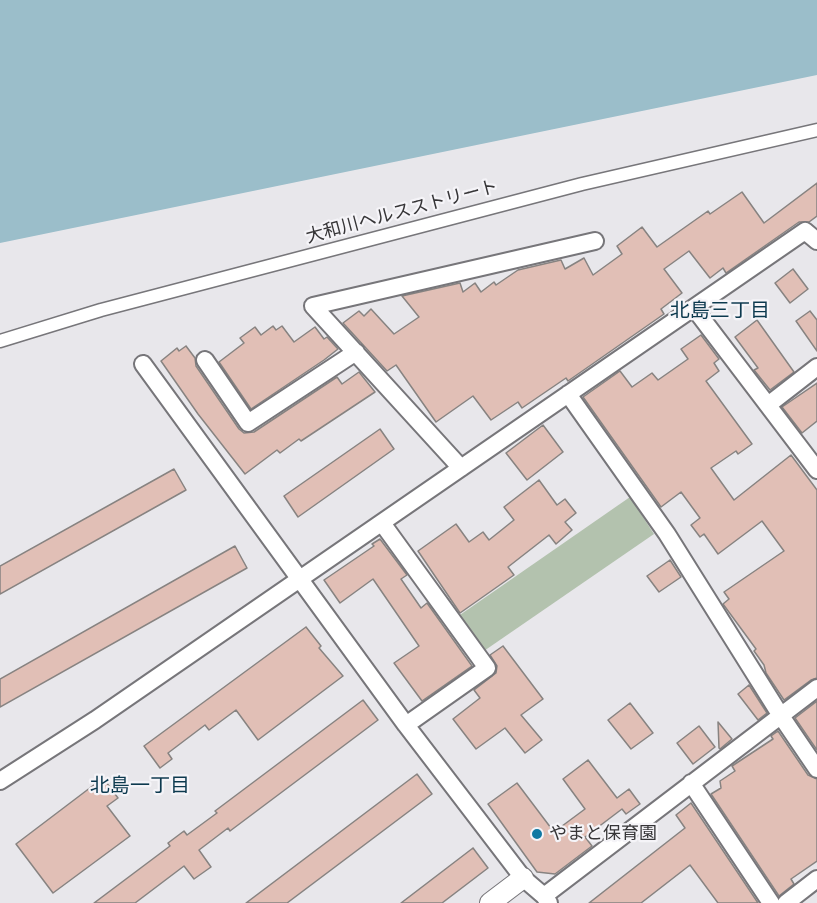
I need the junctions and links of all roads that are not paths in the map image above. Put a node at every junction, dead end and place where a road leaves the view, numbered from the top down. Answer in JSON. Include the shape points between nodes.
{"nodes":[{"id":1,"x":817,"y":130,"type":"edge"},
{"id":2,"x":595,"y":241,"type":"dead end"},
{"id":3,"x":817,"y":242,"type":"edge"},
{"id":4,"x":694,"y":308,"type":"junction"},
{"id":5,"x":0,"y":341,"type":"edge"},
{"id":6,"x":356,"y":352,"type":"junction"},
{"id":7,"x":205,"y":360,"type":"dead end"},
{"id":8,"x":143,"y":364,"type":"dead end"},
{"id":9,"x":817,"y":368,"type":"edge"},
{"id":10,"x":568,"y":394,"type":"junction"},
{"id":11,"x":768,"y":405,"type":"junction"},
{"id":12,"x":461,"y":468,"type":"junction"},
{"id":13,"x":817,"y":470,"type":"edge"},
{"id":14,"x":382,"y":523,"type":"junction"},
{"id":15,"x":299,"y":580,"type":"junction"},
{"id":16,"x":817,"y":688,"type":"edge"},
{"id":17,"x":781,"y":716,"type":"junction"},
{"id":18,"x":406,"y":725,"type":"junction"},
{"id":19,"x":817,"y":769,"type":"edge"},
{"id":20,"x":0,"y":781,"type":"edge"},
{"id":21,"x":691,"y":783,"type":"junction"},
{"id":22,"x":523,"y":878,"type":"junction"},
{"id":23,"x":817,"y":879,"type":"edge"},
{"id":24,"x":547,"y":899,"type":"edge"},
{"id":25,"x":490,"y":903,"type":"edge"},
{"id":26,"x":771,"y":903,"type":"edge"},
{"id":27,"x":786,"y":903,"type":"edge"}],
"edges":[{"from":1,"to":5,"type":"street","name":"大和川ヘルスストリート","via":[[570,187],[101,310]]},
{"from":2,"to":6,"type":"street","via":[[313,306]]},
{"from":3,"to":4,"type":"street","via":[[806,231]]},
{"from":4,"to":10,"type":"street"},
{"from":4,"to":11,"type":"street"},
{"from":6,"to":7,"type":"street","via":[[248,423]]},
{"from":6,"to":12,"type":"street"},
{"from":8,"to":15,"type":"street"},
{"from":9,"to":11,"type":"street"},
{"from":10,"to":12,"type":"street"},
{"from":10,"to":17,"type":"street","via":[[666,534]]},
{"from":11,"to":13,"type":"street"},
{"from":12,"to":14,"type":"street"},
{"from":14,"to":15,"type":"street"},
{"from":14,"to":18,"type":"street","via":[[487,668]]},
{"from":15,"to":18,"type":"street"},
{"from":15,"to":20,"type":"street"},
{"from":16,"to":17,"type":"street"},
{"from":17,"to":19,"type":"street"},
{"from":17,"to":21,"type":"street"},
{"from":18,"to":22,"type":"street"},
{"from":21,"to":24,"type":"street"},
{"from":21,"to":26,"type":"street"},
{"from":22,"to":24,"type":"street"},
{"from":22,"to":25,"type":"street"},
{"from":23,"to":27,"type":"street"}]}
